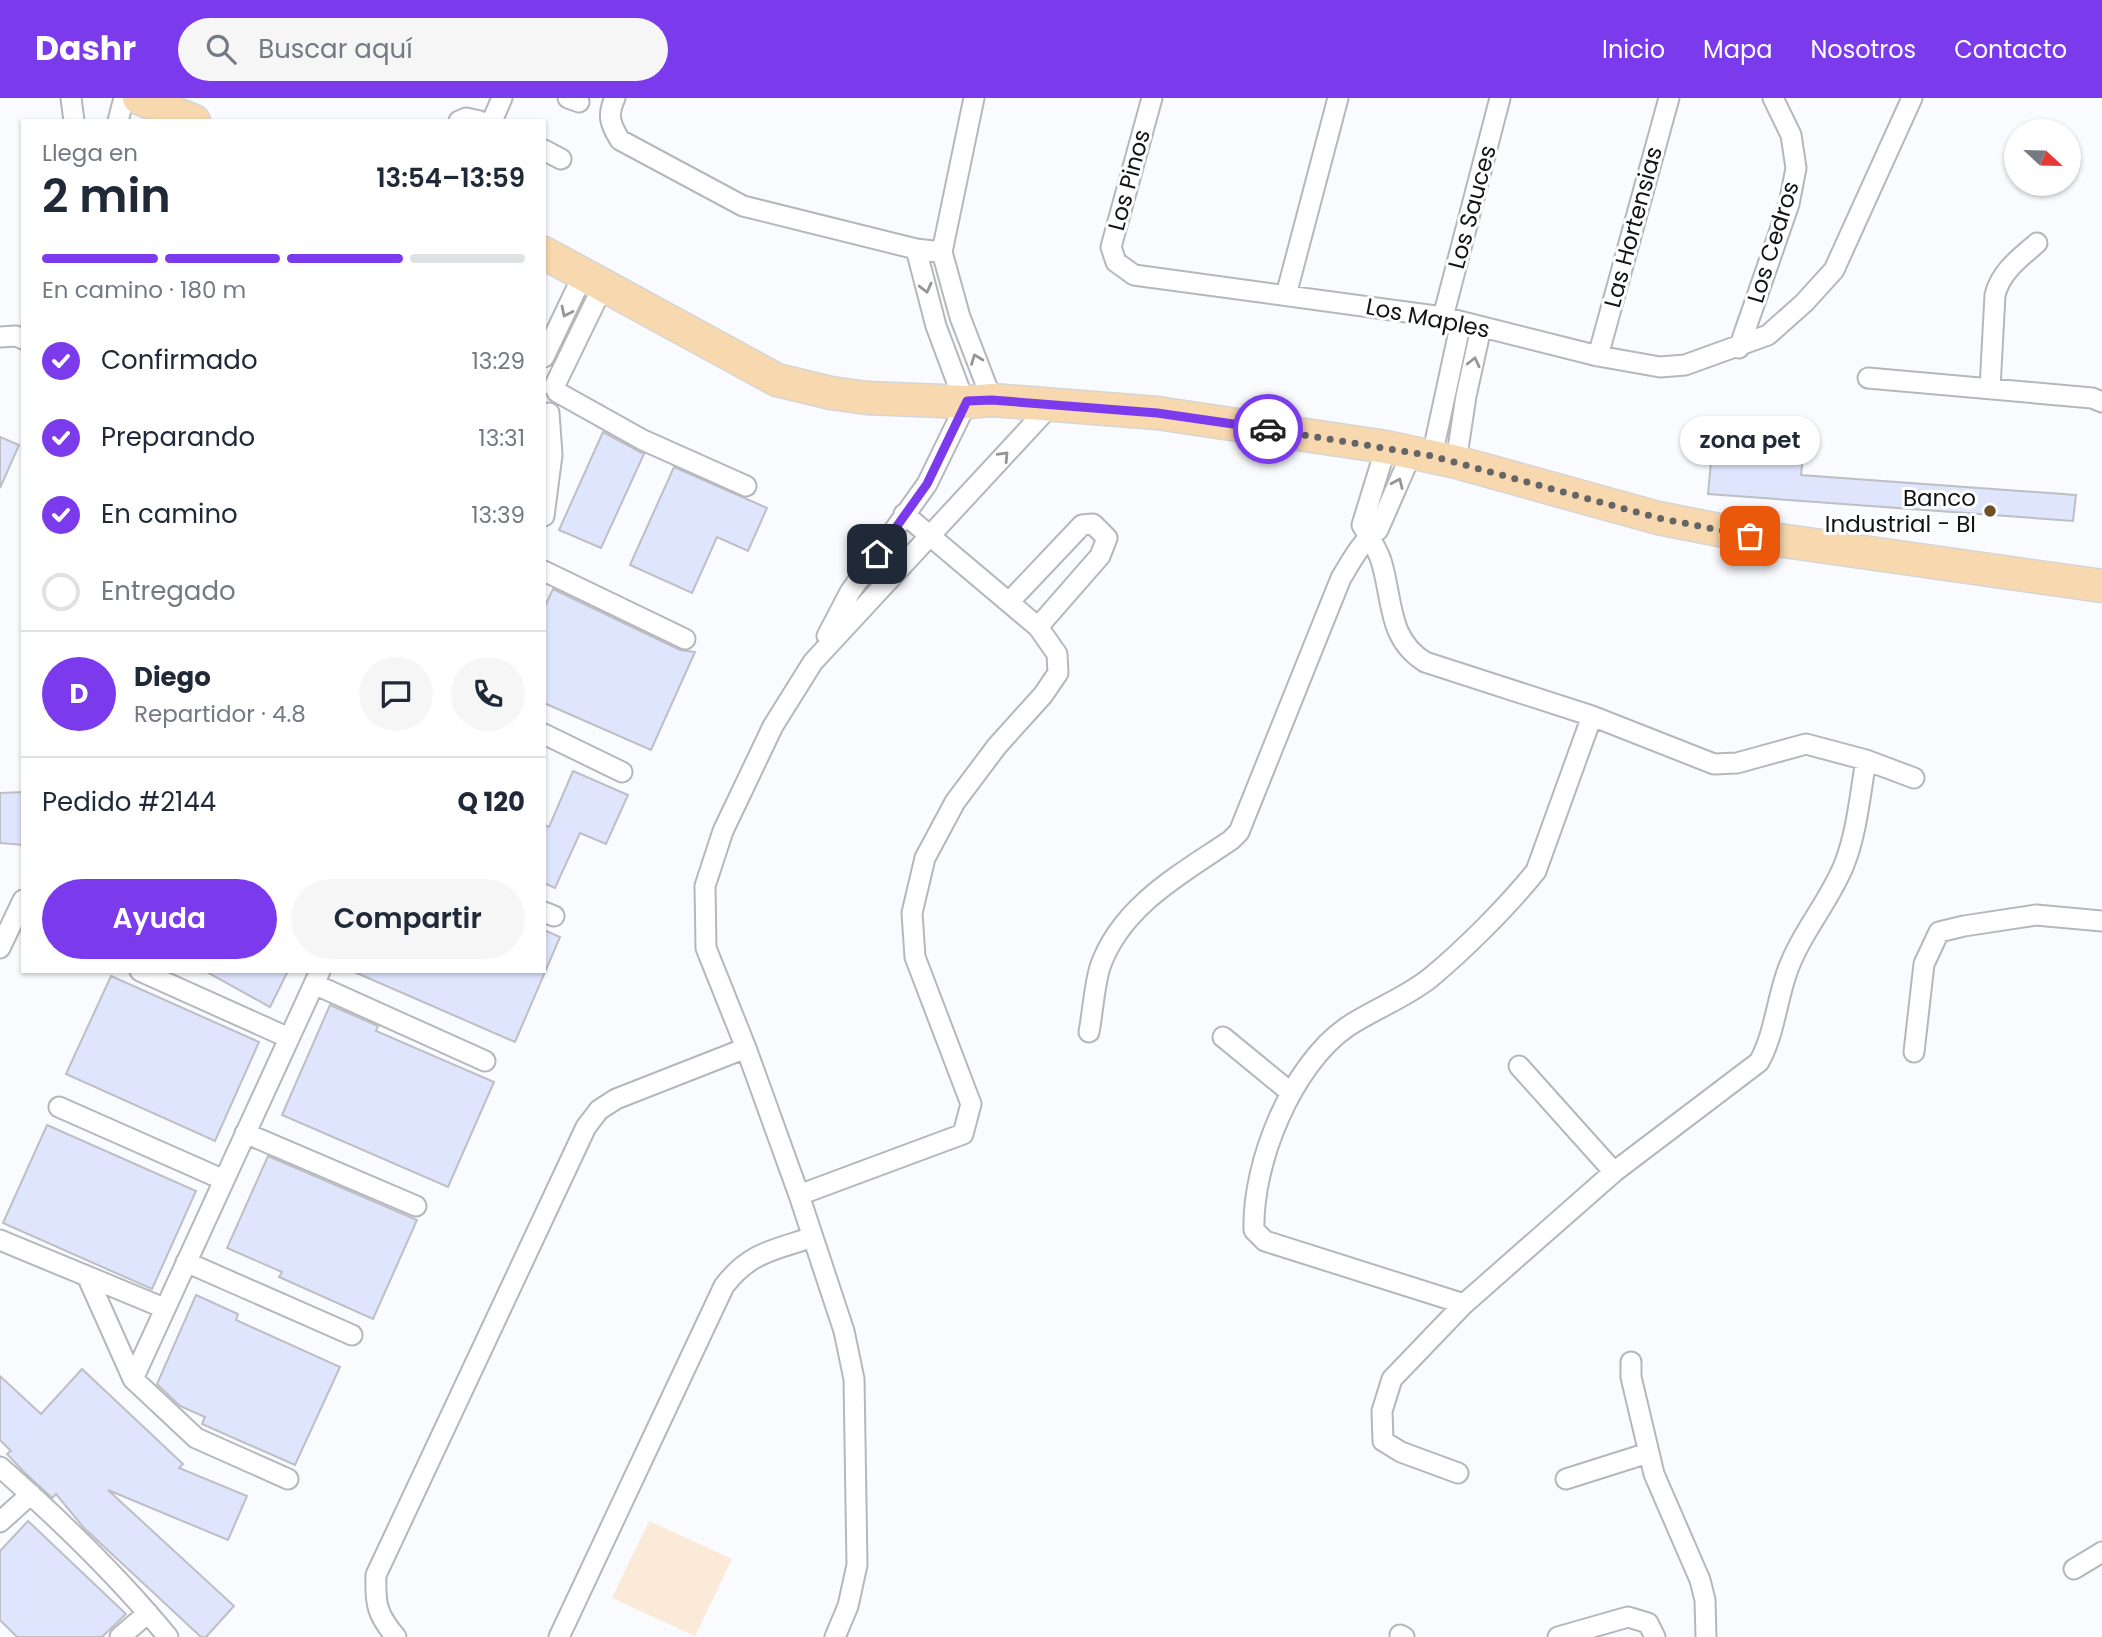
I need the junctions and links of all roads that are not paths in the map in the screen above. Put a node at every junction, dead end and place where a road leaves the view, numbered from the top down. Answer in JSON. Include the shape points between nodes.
{"nodes":[{"id":1,"x":71,"y":98,"type":"edge"},
{"id":2,"x":124,"y":98,"type":"edge"},
{"id":3,"x":138,"y":98,"type":"edge"},
{"id":4,"x":502,"y":98,"type":"edge"},
{"id":5,"x":615,"y":98,"type":"edge"},
{"id":6,"x":974,"y":98,"type":"edge"},
{"id":7,"x":1152,"y":98,"type":"edge"},
{"id":8,"x":1338,"y":98,"type":"edge"},
{"id":9,"x":1500,"y":98,"type":"edge"},
{"id":10,"x":1669,"y":98,"type":"edge"},
{"id":11,"x":1773,"y":98,"type":"edge"},
{"id":12,"x":1909,"y":101,"type":"edge"},
{"id":13,"x":74,"y":119,"type":"edge"},
{"id":14,"x":119,"y":119,"type":"edge"},
{"id":15,"x":188,"y":119,"type":"edge"},
{"id":16,"x":493,"y":119,"type":"edge"},
{"id":17,"x":2037,"y":243,"type":"dead end"},
{"id":18,"x":916,"y":249,"type":"junction"},
{"id":19,"x":942,"y":253,"type":"junction"},
{"id":20,"x":546,"y":255,"type":"edge"},
{"id":21,"x":1116,"y":262,"type":"joint"},
{"id":22,"x":593,"y":281,"type":"junction"},
{"id":23,"x":1286,"y":295,"type":"junction"},
{"id":24,"x":1452,"y":319,"type":"junction"},
{"id":25,"x":1481,"y":328,"type":"junction"},
{"id":26,"x":0,"y":337,"type":"edge"},
{"id":27,"x":21,"y":338,"type":"edge"},
{"id":28,"x":1739,"y":348,"type":"junction"},
{"id":29,"x":546,"y":354,"type":"edge"},
{"id":30,"x":1598,"y":356,"type":"junction"},
{"id":31,"x":1868,"y":378,"type":"dead end"},
{"id":32,"x":552,"y":386,"type":"edge"},
{"id":33,"x":1990,"y":388,"type":"junction"},
{"id":34,"x":974,"y":401,"type":"junction"},
{"id":35,"x":2102,"y":402,"type":"edge"},
{"id":36,"x":1051,"y":405,"type":"junction"},
{"id":37,"x":547,"y":414,"type":"edge"},
{"id":38,"x":1421,"y":454,"type":"junction"},
{"id":39,"x":746,"y":486,"type":"dead end"},
{"id":40,"x":546,"y":501,"type":"edge"},
{"id":41,"x":904,"y":514,"type":"junction"},
{"id":42,"x":928,"y":535,"type":"junction"},
{"id":43,"x":1368,"y":537,"type":"junction"},
{"id":44,"x":546,"y":572,"type":"edge"},
{"id":45,"x":2102,"y":576,"type":"edge"},
{"id":46,"x":2102,"y":586,"type":"edge"},
{"id":47,"x":1010,"y":601,"type":"junction"},
{"id":48,"x":1038,"y":627,"type":"junction"},
{"id":49,"x":685,"y":639,"type":"dead end"},
{"id":50,"x":813,"y":662,"type":"junction"},
{"id":51,"x":1592,"y":716,"type":"junction"},
{"id":52,"x":546,"y":735,"type":"edge"},
{"id":53,"x":1866,"y":760,"type":"junction"},
{"id":54,"x":622,"y":772,"type":"dead end"},
{"id":55,"x":1914,"y":778,"type":"dead end"},
{"id":56,"x":21,"y":904,"type":"edge"},
{"id":57,"x":2102,"y":921,"type":"edge"},
{"id":58,"x":0,"y":948,"type":"edge"},
{"id":59,"x":144,"y":973,"type":"edge"},
{"id":60,"x":317,"y":978,"type":"edge"},
{"id":61,"x":1089,"y":1032,"type":"dead end"},
{"id":62,"x":1223,"y":1037,"type":"dead end"},
{"id":63,"x":289,"y":1038,"type":"junction"},
{"id":64,"x":746,"y":1048,"type":"junction"},
{"id":65,"x":1914,"y":1052,"type":"dead end"},
{"id":66,"x":485,"y":1061,"type":"dead end"},
{"id":67,"x":1519,"y":1066,"type":"dead end"},
{"id":68,"x":1290,"y":1092,"type":"junction"},
{"id":69,"x":59,"y":1107,"type":"dead end"},
{"id":70,"x":245,"y":1133,"type":"junction"},
{"id":71,"x":1614,"y":1172,"type":"junction"},
{"id":72,"x":224,"y":1180,"type":"junction"},
{"id":73,"x":799,"y":1195,"type":"junction"},
{"id":74,"x":416,"y":1206,"type":"dead end"},
{"id":75,"x":813,"y":1237,"type":"junction"},
{"id":76,"x":0,"y":1240,"type":"edge"},
{"id":77,"x":186,"y":1262,"type":"junction"},
{"id":78,"x":87,"y":1276,"type":"junction"},
{"id":79,"x":1464,"y":1304,"type":"junction"},
{"id":80,"x":164,"y":1308,"type":"junction"},
{"id":81,"x":352,"y":1335,"type":"dead end"},
{"id":82,"x":1631,"y":1362,"type":"dead end"},
{"id":83,"x":133,"y":1379,"type":"junction"},
{"id":84,"x":1648,"y":1453,"type":"junction"},
{"id":85,"x":0,"y":1467,"type":"edge"},
{"id":86,"x":1458,"y":1473,"type":"dead end"},
{"id":87,"x":288,"y":1479,"type":"dead end"},
{"id":88,"x":1566,"y":1479,"type":"dead end"},
{"id":89,"x":31,"y":1494,"type":"junction"},
{"id":90,"x":0,"y":1522,"type":"edge"},
{"id":91,"x":2102,"y":1552,"type":"edge"},
{"id":92,"x":2074,"y":1569,"type":"dead end"},
{"id":93,"x":148,"y":1613,"type":"junction"},
{"id":94,"x":120,"y":1637,"type":"edge"},
{"id":95,"x":168,"y":1637,"type":"edge"},
{"id":96,"x":396,"y":1637,"type":"edge"},
{"id":97,"x":559,"y":1637,"type":"edge"},
{"id":98,"x":835,"y":1637,"type":"edge"},
{"id":99,"x":1558,"y":1637,"type":"edge"},
{"id":100,"x":1655,"y":1637,"type":"edge"},
{"id":101,"x":1706,"y":1637,"type":"edge"}],
"edges":[{"from":1,"to":13,"type":"street"},
{"from":2,"to":14,"type":"street"},
{"from":3,"to":15,"type":"main road"},
{"from":4,"to":16,"type":"street"},
{"from":5,"to":18,"type":"street","via":[[609,109],[610,124],[620,140],[743,206]]},
{"from":6,"to":19,"type":"street"},
{"from":7,"to":21,"type":"street","name":"Los Pinos","via":[[1111,247]]},
{"from":8,"to":23,"type":"street"},
{"from":9,"to":24,"type":"street","name":"Los Sauces"},
{"from":10,"to":30,"type":"street","name":"Las Hortensias"},
{"from":11,"to":28,"type":"street","name":"Los Cedros","via":[[1791,135],[1796,168],[1789,204]]},
{"from":12,"to":28,"type":"street","name":"Los Maples","via":[[1833,270],[1768,335]]},
{"from":17,"to":33,"type":"street","via":[[1999,281]]},
{"from":18,"to":19,"type":"street"},
{"from":18,"to":34,"type":"street","one_way":true,"via":[[936,326]]},
{"from":34,"to":19,"type":"street","one_way":true,"via":[[960,317]]},
{"from":20,"to":22,"type":"main road"},
{"from":21,"to":23,"type":"street","name":"Los Maples","via":[[1134,275]]},
{"from":22,"to":29,"type":"street","one_way":true},
{"from":22,"to":32,"type":"street"},
{"from":22,"to":34,"type":"main road","via":[[777,380],[867,398]]},
{"from":23,"to":24,"type":"street","name":"Los Maples"},
{"from":24,"to":25,"type":"street","name":"Los Maples"},
{"from":24,"to":38,"type":"street","name":"Los Sauces"},
{"from":25,"to":30,"type":"street","name":"Los Maples"},
{"from":38,"to":25,"type":"street","one_way":true,"via":[[1466,396]]},
{"from":26,"to":27,"type":"street"},
{"from":28,"to":30,"type":"street","name":"Los Maples","via":[[1685,365],[1660,367]]},
{"from":31,"to":33,"type":"street"},
{"from":32,"to":37,"type":"street","via":[[557,402]]},
{"from":32,"to":39,"type":"street","via":[[643,440]]},
{"from":33,"to":35,"type":"street"},
{"from":34,"to":36,"type":"main road"},
{"from":34,"to":41,"type":"street","via":[[927,484]]},
{"from":36,"to":38,"type":"main road","via":[[1157,413]]},
{"from":42,"to":36,"type":"street","one_way":true},
{"from":37,"to":40,"type":"street","via":[[552,455]]},
{"from":38,"to":43,"type":"street","via":[[1362,525]]},
{"from":38,"to":46,"type":"main road","via":[[1723,531]]},
{"from":41,"to":42,"type":"street"},
{"from":41,"to":50,"type":"street","via":[[850,592]]},
{"from":42,"to":47,"type":"street"},
{"from":42,"to":50,"type":"street"},
{"from":43,"to":51,"type":"street","via":[[1382,561],[1396,628],[1408,651],[1425,662]]},
{"from":43,"to":61,"type":"street","via":[[1341,578],[1239,832],[1154,892],[1125,922],[1100,967]]},
{"from":44,"to":49,"type":"street"},
{"from":45,"to":46,"type":"street"},
{"from":47,"to":48,"type":"street"},
{"from":47,"to":48,"type":"street","via":[[1082,525],[1093,524],[1107,538],[1100,556]]},
{"from":48,"to":73,"type":"street","via":[[1057,654],[1058,673],[955,802],[925,858],[912,913],[915,957],[971,1104],[962,1134]]},
{"from":50,"to":64,"type":"street","via":[[773,726],[745,784],[705,886],[706,948]]},
{"from":51,"to":53,"type":"street","via":[[1714,764],[1737,764],[1806,744]]},
{"from":51,"to":68,"type":"street","via":[[1536,871],[1521,890],[1430,978],[1346,1028]]},
{"from":52,"to":54,"type":"street"},
{"from":53,"to":55,"type":"street"},
{"from":53,"to":71,"type":"street","via":[[1844,865],[1799,944],[1786,975],[1769,1044],[1759,1062]]},
{"from":56,"to":58,"type":"street"},
{"from":57,"to":65,"type":"street","via":[[2036,915],[1939,932],[1924,964]]},
{"from":59,"to":63,"type":"street"},
{"from":60,"to":63,"type":"street"},
{"from":60,"to":66,"type":"street"},
{"from":62,"to":68,"type":"street"},
{"from":63,"to":70,"type":"street"},
{"from":64,"to":73,"type":"street"},
{"from":64,"to":96,"type":"street","via":[[616,1099],[599,1110],[586,1127],[376,1575],[381,1619]]},
{"from":67,"to":71,"type":"street"},
{"from":68,"to":79,"type":"street","via":[[1268,1148],[1254,1230],[1265,1241]]},
{"from":69,"to":72,"type":"street"},
{"from":70,"to":72,"type":"street"},
{"from":70,"to":74,"type":"street"},
{"from":71,"to":79,"type":"street"},
{"from":72,"to":77,"type":"street"},
{"from":73,"to":75,"type":"street"},
{"from":75,"to":97,"type":"street","via":[[753,1257],[724,1286]]},
{"from":75,"to":98,"type":"street","via":[[844,1331],[854,1379],[856,1565],[848,1606]]},
{"from":76,"to":78,"type":"street"},
{"from":77,"to":80,"type":"street"},
{"from":77,"to":81,"type":"street"},
{"from":78,"to":80,"type":"street"},
{"from":78,"to":83,"type":"street"},
{"from":79,"to":86,"type":"street","via":[[1392,1379],[1382,1410],[1383,1441]]},
{"from":80,"to":83,"type":"street"},
{"from":82,"to":84,"type":"street"},
{"from":83,"to":87,"type":"street","via":[[196,1438]]},
{"from":84,"to":88,"type":"street"},
{"from":84,"to":101,"type":"street","via":[[1700,1580]]},
{"from":85,"to":89,"type":"street"},
{"from":89,"to":90,"type":"street"},
{"from":89,"to":93,"type":"street"},
{"from":91,"to":92,"type":"street"},
{"from":93,"to":94,"type":"street"},
{"from":93,"to":95,"type":"street"},
{"from":99,"to":100,"type":"street","via":[[1628,1617],[1648,1623]]}]}
